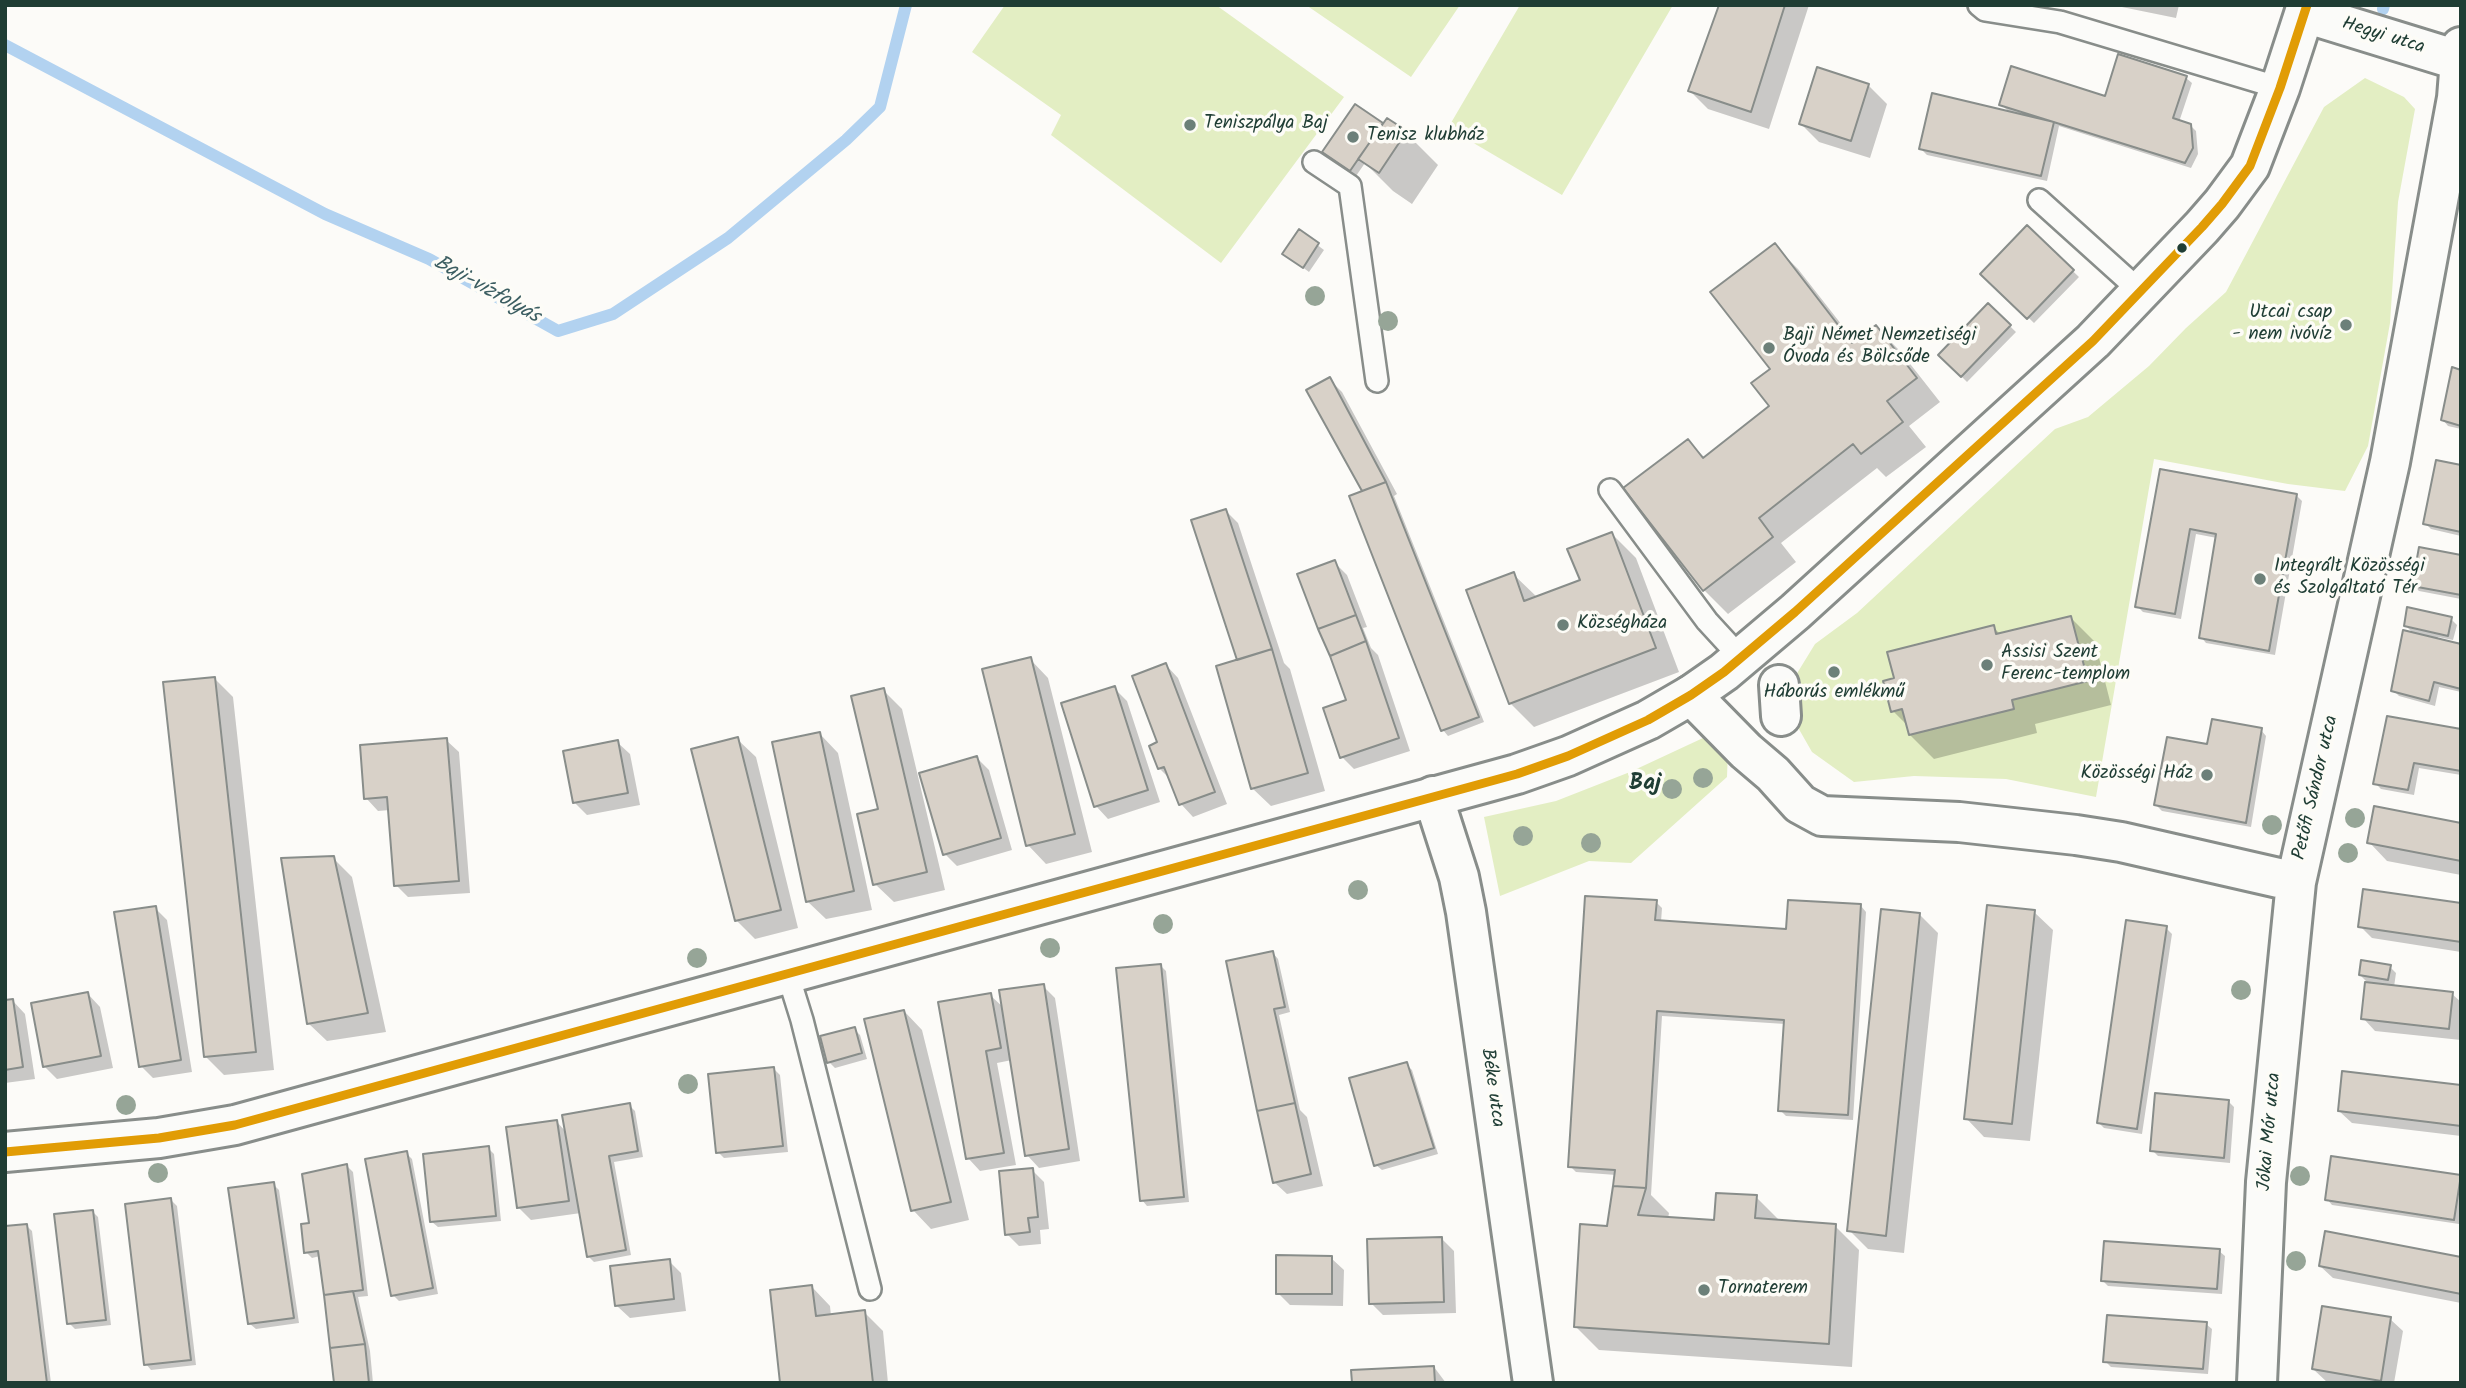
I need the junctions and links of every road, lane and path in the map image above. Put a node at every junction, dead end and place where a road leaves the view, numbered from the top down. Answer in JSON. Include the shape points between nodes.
{"nodes":[{"id":1,"x":1979,"y":5,"type":"edge"},
{"id":2,"x":2306,"y":9,"type":"edge"},
{"id":3,"x":2460,"y":56,"type":"edge"},
{"id":4,"x":2280,"y":88,"type":"junction"},
{"id":5,"x":1314,"y":162,"type":"dead end"},
{"id":6,"x":2039,"y":200,"type":"dead end"},
{"id":7,"x":2140,"y":291,"type":"junction"},
{"id":8,"x":1377,"y":381,"type":"dead end"},
{"id":9,"x":1611,"y":490,"type":"dead end"},
{"id":10,"x":1741,"y":658,"type":"junction"},
{"id":11,"x":1691,"y":695,"type":"junction"},
{"id":12,"x":1433,"y":796,"type":"junction"},
{"id":13,"x":2296,"y":882,"type":"junction"},
{"id":14,"x":788,"y":975,"type":"junction"},
{"id":15,"x":5,"y":1152,"type":"edge"},
{"id":16,"x":870,"y":1289,"type":"dead end"},
{"id":17,"x":1533,"y":1383,"type":"edge"},
{"id":18,"x":2257,"y":1383,"type":"edge"}],
"edges":[{"from":1,"to":4,"type":"lane","via":[[1985,10],[2060,22]]},
{"from":2,"to":3,"type":"street","name":"Hegyi utca"},
{"from":2,"to":4,"type":"street"},
{"from":3,"to":13,"type":"street","name":"Petőfi Sándor utca","via":[[2457,98],[2390,463]]},
{"from":4,"to":7,"type":"street","via":[[2250,166],[2222,204]]},
{"from":5,"to":8,"type":"lane","via":[[1350,186]]},
{"from":6,"to":7,"type":"lane"},
{"from":7,"to":10,"type":"street","via":[[2046,385]]},
{"from":9,"to":10,"type":"lane","via":[[1707,621]]},
{"from":10,"to":11,"type":"street"},
{"from":11,"to":12,"type":"street","via":[[1568,756]]},
{"from":11,"to":13,"type":"street","name":"Petőfi Sándor utca","via":[[1788,793],[1822,816],[1959,822],[2076,835]]},
{"from":12,"to":14,"type":"street"},
{"from":12,"to":17,"type":"street","name":"Béke utca","via":[[1460,877],[1466,912]]},
{"from":13,"to":18,"type":"street","name":"Jókai Mór utca","via":[[2266,1182]]},
{"from":14,"to":15,"type":"street","via":[[236,1125],[159,1138]]},
{"from":14,"to":16,"type":"lane"}]}
